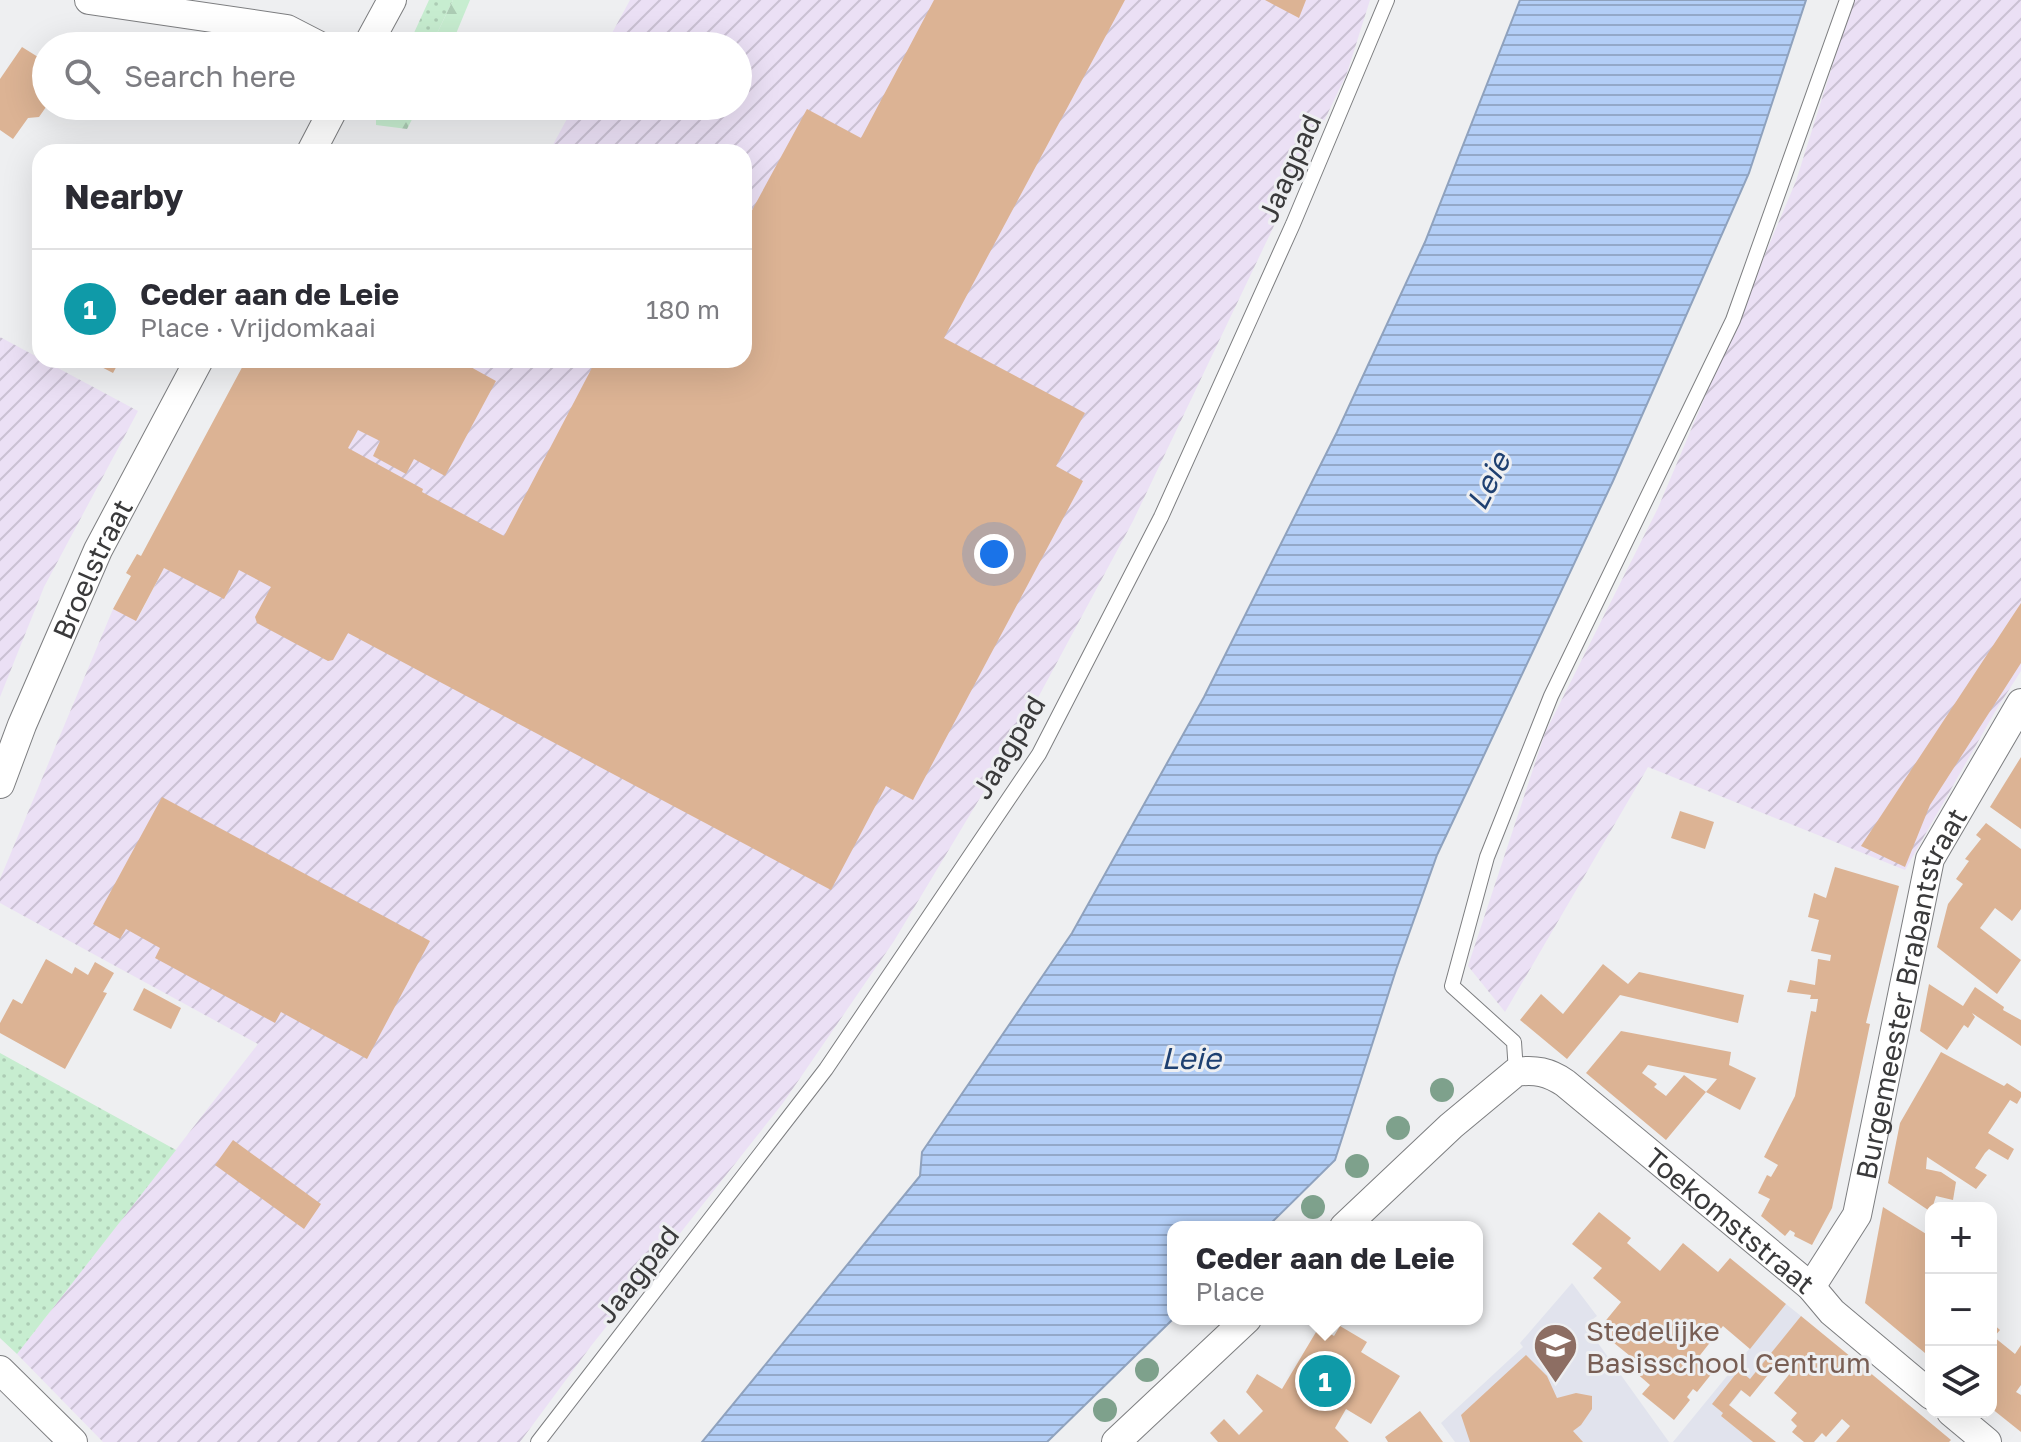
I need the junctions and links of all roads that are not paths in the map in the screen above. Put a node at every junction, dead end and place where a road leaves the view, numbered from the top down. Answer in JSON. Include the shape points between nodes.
{"nodes":[{"id":1,"x":89,"y":0,"type":"edge"},
{"id":2,"x":392,"y":0,"type":"edge"},
{"id":3,"x":1387,"y":0,"type":"edge"},
{"id":4,"x":1847,"y":0,"type":"edge"},
{"id":5,"x":293,"y":32,"type":"edge"},
{"id":6,"x":375,"y":32,"type":"edge"},
{"id":7,"x":328,"y":120,"type":"edge"},
{"id":8,"x":315,"y":144,"type":"edge"},
{"id":9,"x":195,"y":368,"type":"edge"},
{"id":10,"x":2021,"y":703,"type":"edge"},
{"id":11,"x":0,"y":784,"type":"edge"},
{"id":12,"x":1516,"y":1072,"type":"junction"},
{"id":13,"x":1350,"y":1221,"type":"edge"},
{"id":14,"x":1811,"y":1287,"type":"junction"},
{"id":15,"x":1241,"y":1325,"type":"edge"},
{"id":16,"x":0,"y":1370,"type":"edge"},
{"id":17,"x":1925,"y":1390,"type":"edge"},
{"id":18,"x":1958,"y":1418,"type":"edge"},
{"id":19,"x":73,"y":1442,"type":"edge"},
{"id":20,"x":538,"y":1442,"type":"edge"},
{"id":21,"x":1116,"y":1442,"type":"edge"},
{"id":22,"x":1987,"y":1442,"type":"edge"}],
"edges":[{"from":1,"to":5,"type":"street"},
{"from":2,"to":6,"type":"street"},
{"from":3,"to":20,"type":"lane","name":"Jaagpad","via":[[1161,517],[1039,754],[826,1069]]},
{"from":4,"to":12,"type":"lane","via":[[1733,320],[1551,696],[1487,857],[1452,986],[1514,1042]]},
{"from":7,"to":8,"type":"street"},
{"from":9,"to":11,"type":"street","name":"Broelstraat","via":[[98,550]]},
{"from":10,"to":14,"type":"street","name":"Burgemeester Brabantstraat","via":[[1930,859],[1857,1215]]},
{"from":12,"to":13,"type":"street"},
{"from":12,"to":14,"type":"street","name":"Toekomststraat","via":[[1547,1073],[1565,1083]]},
{"from":14,"to":17,"type":"street","name":"Toekomststraat","via":[[1832,1312]]},
{"from":15,"to":21,"type":"street"},
{"from":16,"to":19,"type":"street"},
{"from":18,"to":22,"type":"street"}]}
